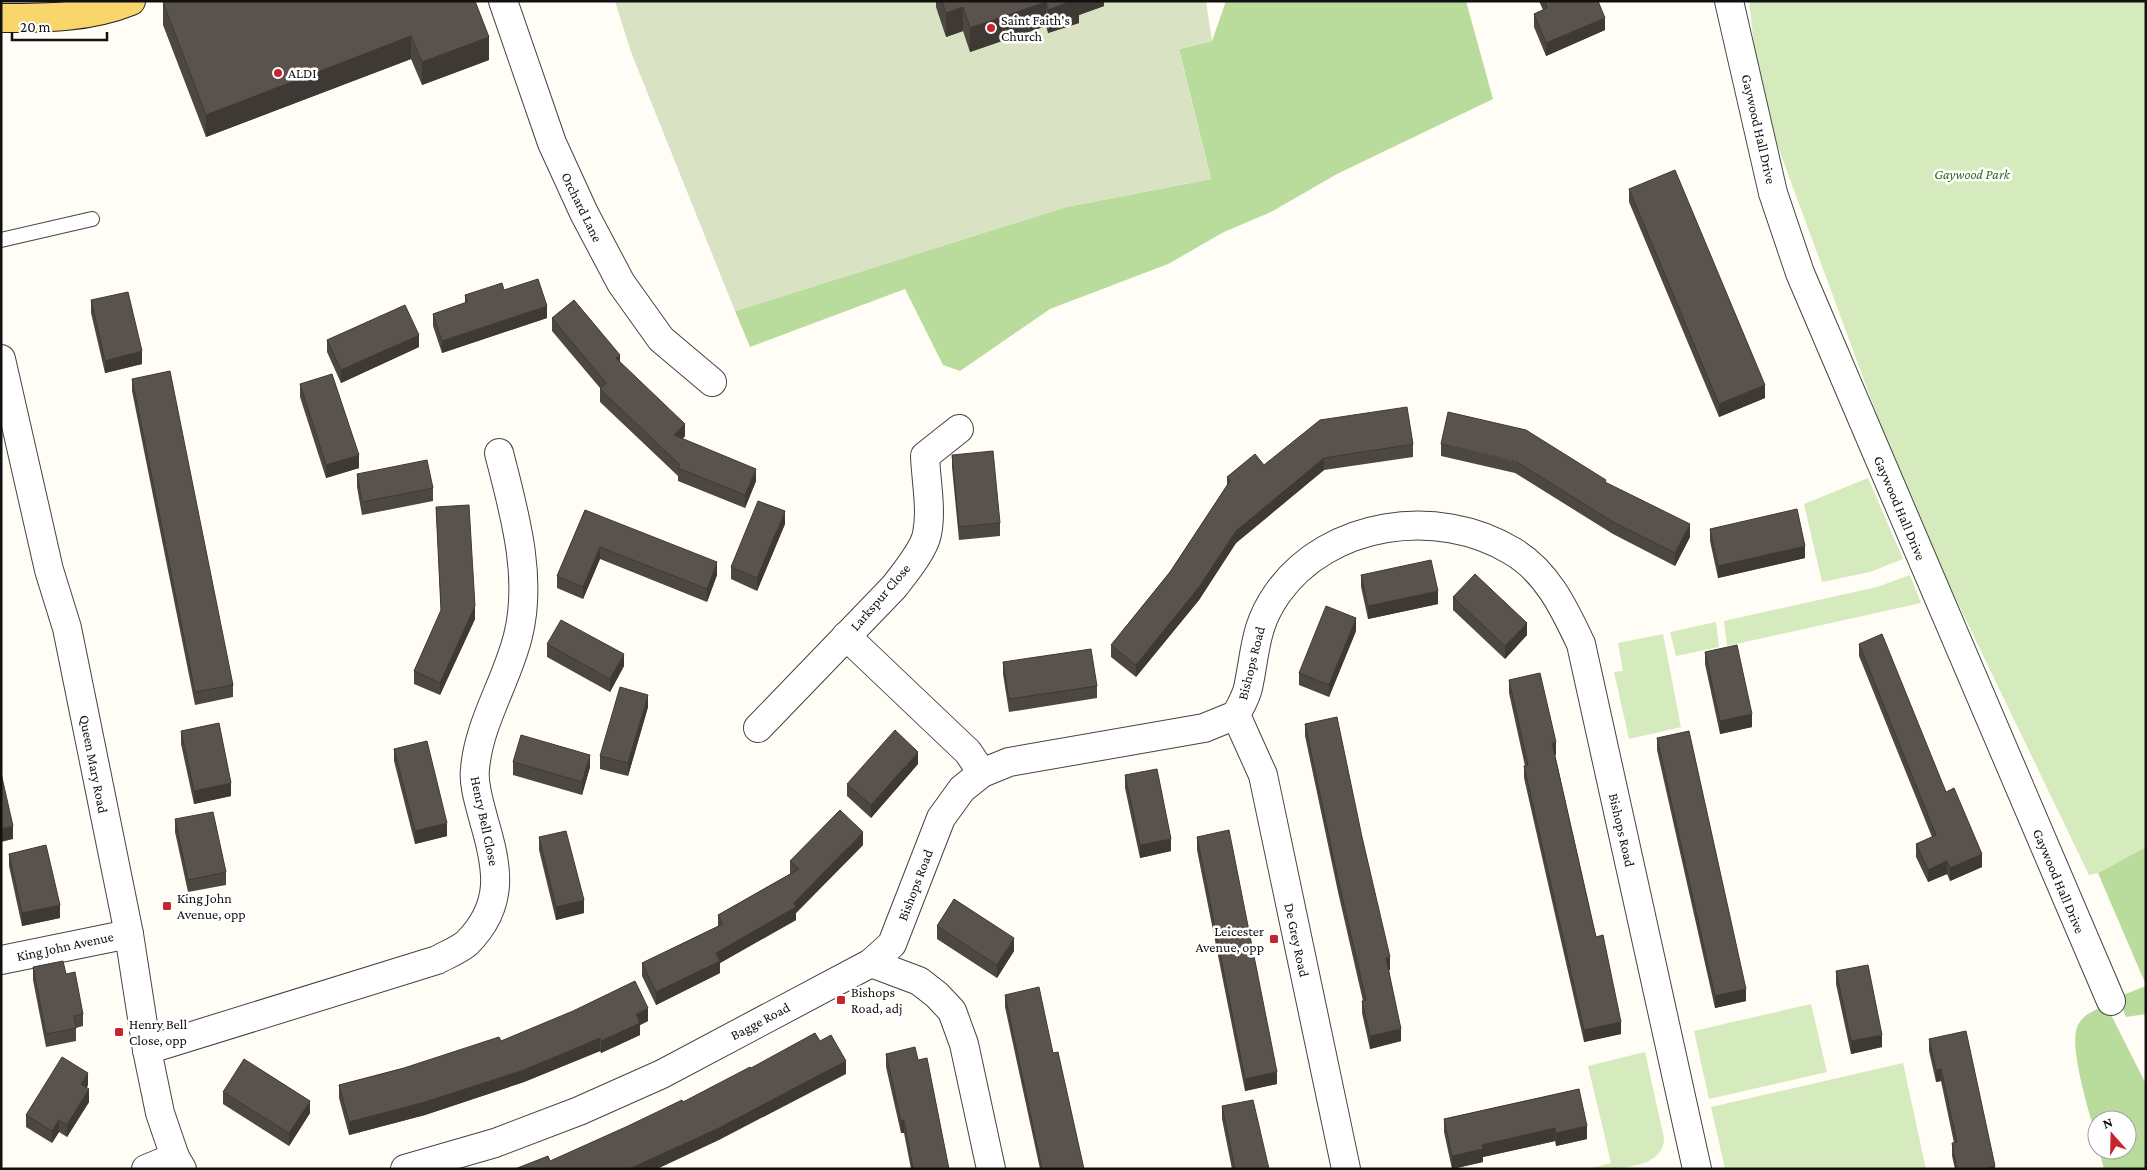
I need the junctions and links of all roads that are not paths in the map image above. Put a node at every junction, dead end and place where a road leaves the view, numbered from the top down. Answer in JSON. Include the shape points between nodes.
{"nodes":[{"id":1,"x":130,"y":1,"type":"edge"},
{"id":2,"x":503,"y":1,"type":"edge"},
{"id":3,"x":1729,"y":1,"type":"edge"},
{"id":4,"x":1,"y":18,"type":"edge"},
{"id":5,"x":92,"y":219,"type":"dead end"},
{"id":6,"x":1,"y":240,"type":"edge"},
{"id":7,"x":1,"y":359,"type":"edge"},
{"id":8,"x":712,"y":382,"type":"dead end"},
{"id":9,"x":959,"y":429,"type":"dead end"},
{"id":10,"x":499,"y":454,"type":"dead end"},
{"id":11,"x":846,"y":636,"type":"junction"},
{"id":12,"x":1236,"y":716,"type":"junction"},
{"id":13,"x":758,"y":728,"type":"dead end"},
{"id":14,"x":982,"y":773,"type":"junction"},
{"id":15,"x":129,"y":934,"type":"junction"},
{"id":16,"x":1,"y":960,"type":"edge"},
{"id":17,"x":871,"y":963,"type":"junction"},
{"id":18,"x":2111,"y":1002,"type":"dead end"},
{"id":19,"x":148,"y":1050,"type":"junction"},
{"id":20,"x":178,"y":1163,"type":"edge"},
{"id":21,"x":146,"y":1169,"type":"edge"},
{"id":22,"x":406,"y":1169,"type":"edge"},
{"id":23,"x":991,"y":1169,"type":"edge"},
{"id":24,"x":1346,"y":1169,"type":"edge"},
{"id":25,"x":1697,"y":1169,"type":"edge"}],
"edges":[{"from":1,"to":4,"type":"main road","via":[[107,11]]},
{"from":2,"to":8,"type":"street","name":"Orchard Lane","via":[[552,143],[621,283],[661,339]]},
{"from":3,"to":18,"type":"street","name":"Gaywood Hall Drive","via":[[1773,193],[1800,273]]},
{"from":5,"to":6,"type":"lane"},
{"from":7,"to":15,"type":"street","name":"Queen Mary Road","via":[[47,561],[67,628]]},
{"from":9,"to":11,"type":"street","name":"Larkspur Close","via":[[924,456],[927,535],[894,587]]},
{"from":10,"to":19,"type":"street","name":"Henry Bell Close","via":[[511,498],[525,600],[518,637],[482,734],[474,770],[496,870],[495,895],[484,920],[466,944],[437,960]]},
{"from":11,"to":13,"type":"street","name":"Larkspur Close"},
{"from":11,"to":14,"type":"street","name":"Larkspur Close","via":[[968,752]]},
{"from":12,"to":14,"type":"street","name":"Bishops Road","via":[[1204,728],[1009,762]]},
{"from":12,"to":24,"type":"street","name":"De Grey Road","via":[[1262,776]]},
{"from":12,"to":25,"type":"street","name":"Bishops Road","via":[[1248,689],[1255,643],[1263,618],[1278,593],[1304,565],[1337,542],[1382,528],[1432,526],[1472,532],[1514,551],[1544,578],[1563,606],[1581,644]]},
{"from":14,"to":17,"type":"street","name":"Bishops Road","via":[[962,789],[941,818],[892,944]]},
{"from":15,"to":16,"type":"street","name":"King John Avenue"},
{"from":15,"to":19,"type":"street","name":"Queen Mary Road"},
{"from":17,"to":22,"type":"street","name":"Bagge Road","via":[[662,1074],[579,1111],[495,1143]]},
{"from":17,"to":23,"type":"street","via":[[918,981],[952,1011],[964,1044]]},
{"from":19,"to":20,"type":"street","name":"Queen Mary Road","via":[[160,1113]]},
{"from":20,"to":21,"type":"street"}]}
